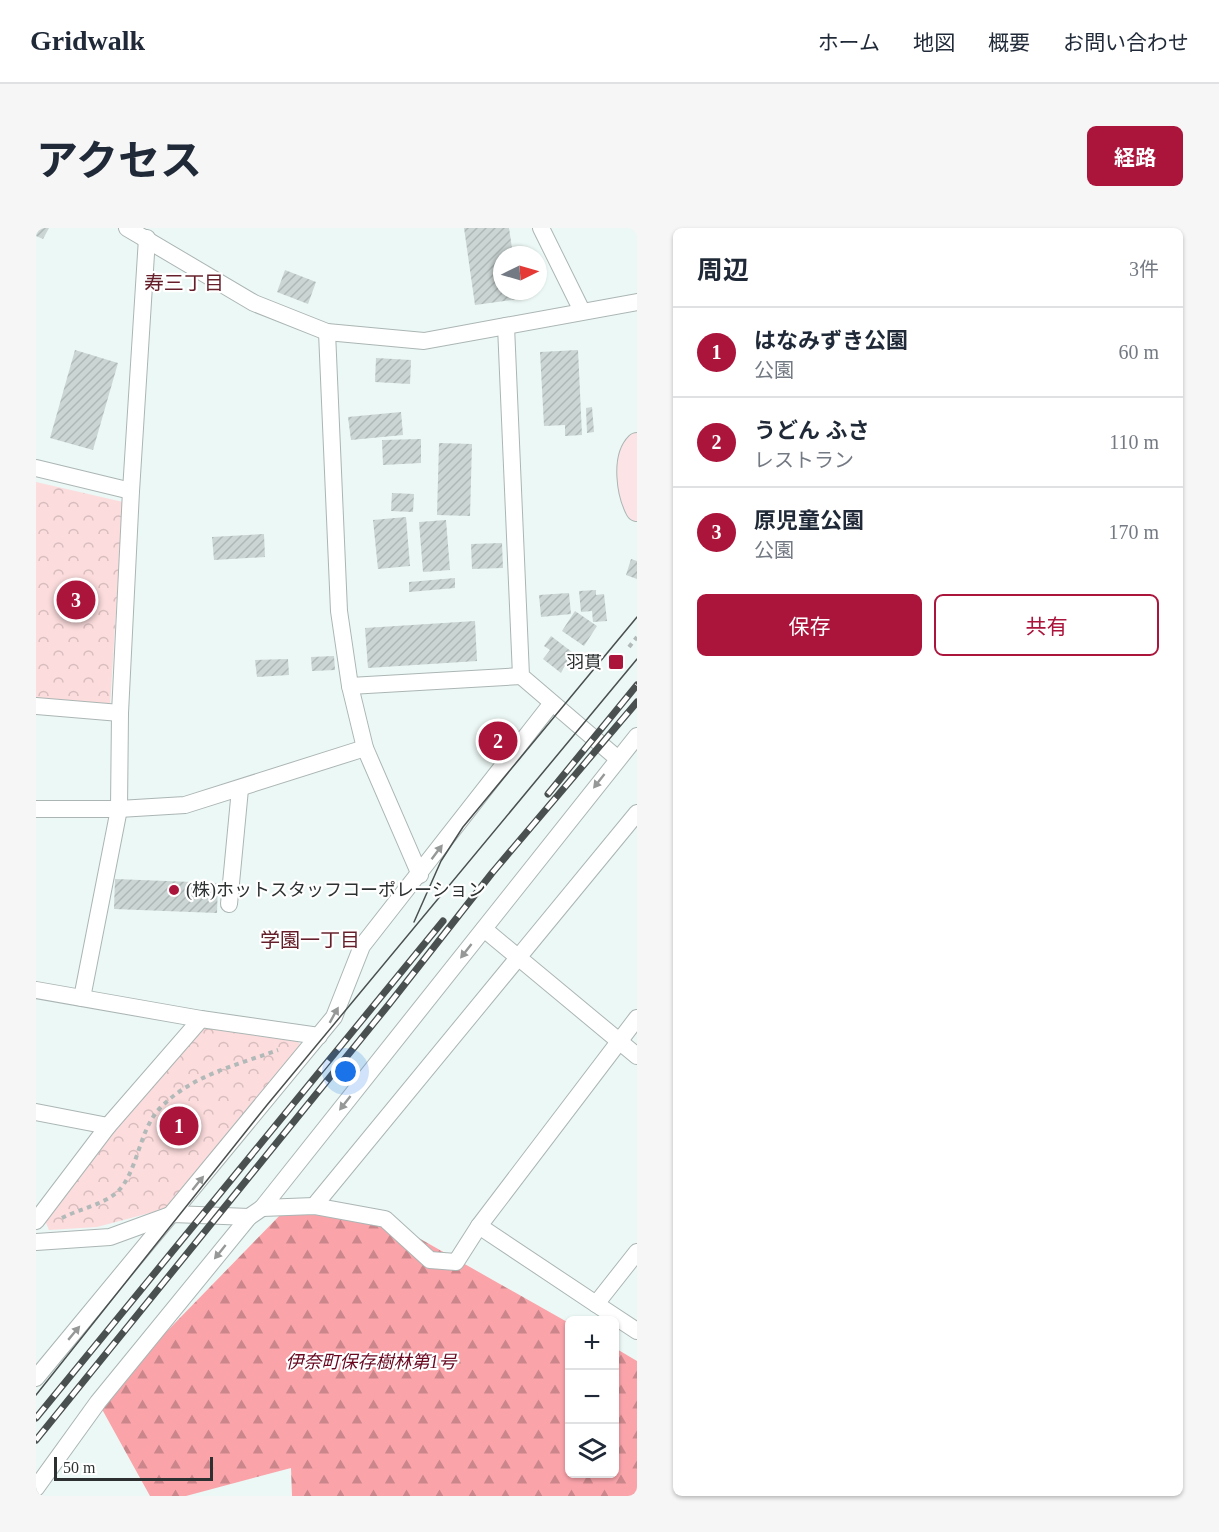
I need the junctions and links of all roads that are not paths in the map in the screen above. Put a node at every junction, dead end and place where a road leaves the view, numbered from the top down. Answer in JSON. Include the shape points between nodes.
{"nodes":[{"id":1,"x":127,"y":228,"type":"edge"},
{"id":2,"x":541,"y":228,"type":"edge"},
{"id":3,"x":147,"y":238,"type":"junction"},
{"id":4,"x":637,"y":302,"type":"edge"},
{"id":5,"x":582,"y":311,"type":"junction"},
{"id":6,"x":506,"y":326,"type":"junction"},
{"id":7,"x":327,"y":332,"type":"junction"},
{"id":8,"x":637,"y":444,"type":"edge"},
{"id":9,"x":36,"y":468,"type":"edge"},
{"id":10,"x":130,"y":491,"type":"junction"},
{"id":11,"x":637,"y":510,"type":"edge"},
{"id":12,"x":521,"y":676,"type":"junction"},
{"id":13,"x":350,"y":686,"type":"junction"},
{"id":14,"x":552,"y":703,"type":"junction"},
{"id":15,"x":36,"y":706,"type":"edge"},
{"id":16,"x":120,"y":714,"type":"junction"},
{"id":17,"x":637,"y":736,"type":"edge"},
{"id":18,"x":365,"y":748,"type":"junction"},
{"id":19,"x":617,"y":758,"type":"junction"},
{"id":20,"x":240,"y":789,"type":"junction"},
{"id":21,"x":36,"y":809,"type":"edge"},
{"id":22,"x":119,"y":809,"type":"junction"},
{"id":23,"x":637,"y":813,"type":"edge"},
{"id":24,"x":420,"y":875,"type":"junction"},
{"id":25,"x":229,"y":904,"type":"dead end"},
{"id":26,"x":484,"y":929,"type":"junction"},
{"id":27,"x":518,"y":957,"type":"junction"},
{"id":28,"x":36,"y":990,"type":"edge"},
{"id":29,"x":82,"y":998,"type":"junction"},
{"id":30,"x":637,"y":1018,"type":"edge"},
{"id":31,"x":201,"y":1019,"type":"junction"},
{"id":32,"x":319,"y":1036,"type":"junction"},
{"id":33,"x":618,"y":1040,"type":"junction"},
{"id":34,"x":637,"y":1056,"type":"edge"},
{"id":35,"x":36,"y":1112,"type":"edge"},
{"id":36,"x":108,"y":1126,"type":"junction"},
{"id":37,"x":314,"y":1206,"type":"junction"},
{"id":38,"x":255,"y":1212,"type":"junction"},
{"id":39,"x":173,"y":1214,"type":"junction"},
{"id":40,"x":36,"y":1221,"type":"edge"},
{"id":41,"x":479,"y":1226,"type":"junction"},
{"id":42,"x":36,"y":1242,"type":"edge"},
{"id":43,"x":637,"y":1252,"type":"edge"},
{"id":44,"x":596,"y":1304,"type":"junction"},
{"id":45,"x":637,"y":1331,"type":"edge"},
{"id":46,"x":36,"y":1378,"type":"edge"},
{"id":47,"x":40,"y":1489,"type":"edge"}],
"edges":[{"from":1,"to":3,"type":"street"},
{"from":2,"to":5,"type":"street"},
{"from":3,"to":7,"type":"street","via":[[254,303]]},
{"from":3,"to":10,"type":"street"},
{"from":4,"to":5,"type":"street"},
{"from":5,"to":6,"type":"street"},
{"from":6,"to":7,"type":"street","via":[[424,341]]},
{"from":6,"to":12,"type":"street"},
{"from":7,"to":13,"type":"street","via":[[339,611]]},
{"from":8,"to":11,"type":"street","via":[[628,462]]},
{"from":9,"to":10,"type":"street"},
{"from":10,"to":16,"type":"street"},
{"from":12,"to":13,"type":"street"},
{"from":12,"to":14,"type":"street"},
{"from":13,"to":18,"type":"street"},
{"from":14,"to":19,"type":"street"},
{"from":24,"to":14,"type":"street","one_way":true},
{"from":15,"to":16,"type":"street"},
{"from":16,"to":22,"type":"street"},
{"from":17,"to":19,"type":"street"},
{"from":18,"to":20,"type":"street"},
{"from":18,"to":24,"type":"street"},
{"from":19,"to":26,"type":"street","one_way":true},
{"from":20,"to":22,"type":"street","via":[[185,805]]},
{"from":20,"to":25,"type":"street"},
{"from":21,"to":22,"type":"street"},
{"from":22,"to":29,"type":"street"},
{"from":23,"to":27,"type":"street"},
{"from":32,"to":24,"type":"street","one_way":true,"via":[[334,1017],[362,946]]},
{"from":26,"to":27,"type":"street"},
{"from":26,"to":38,"type":"street","one_way":true},
{"from":27,"to":33,"type":"street"},
{"from":27,"to":37,"type":"street"},
{"from":28,"to":29,"type":"street"},
{"from":29,"to":31,"type":"street"},
{"from":30,"to":33,"type":"street"},
{"from":31,"to":32,"type":"street"},
{"from":31,"to":36,"type":"street"},
{"from":39,"to":32,"type":"street","one_way":true},
{"from":33,"to":34,"type":"street"},
{"from":33,"to":41,"type":"street"},
{"from":35,"to":36,"type":"street"},
{"from":36,"to":40,"type":"street"},
{"from":37,"to":38,"type":"street"},
{"from":37,"to":41,"type":"street","via":[[385,1219],[430,1260],[456,1262]]},
{"from":38,"to":39,"type":"street"},
{"from":38,"to":47,"type":"street","one_way":true,"via":[[98,1402]]},
{"from":39,"to":42,"type":"street","via":[[110,1237]]},
{"from":46,"to":39,"type":"street","one_way":true},
{"from":41,"to":44,"type":"street"},
{"from":43,"to":44,"type":"street"},
{"from":44,"to":45,"type":"street"}]}
